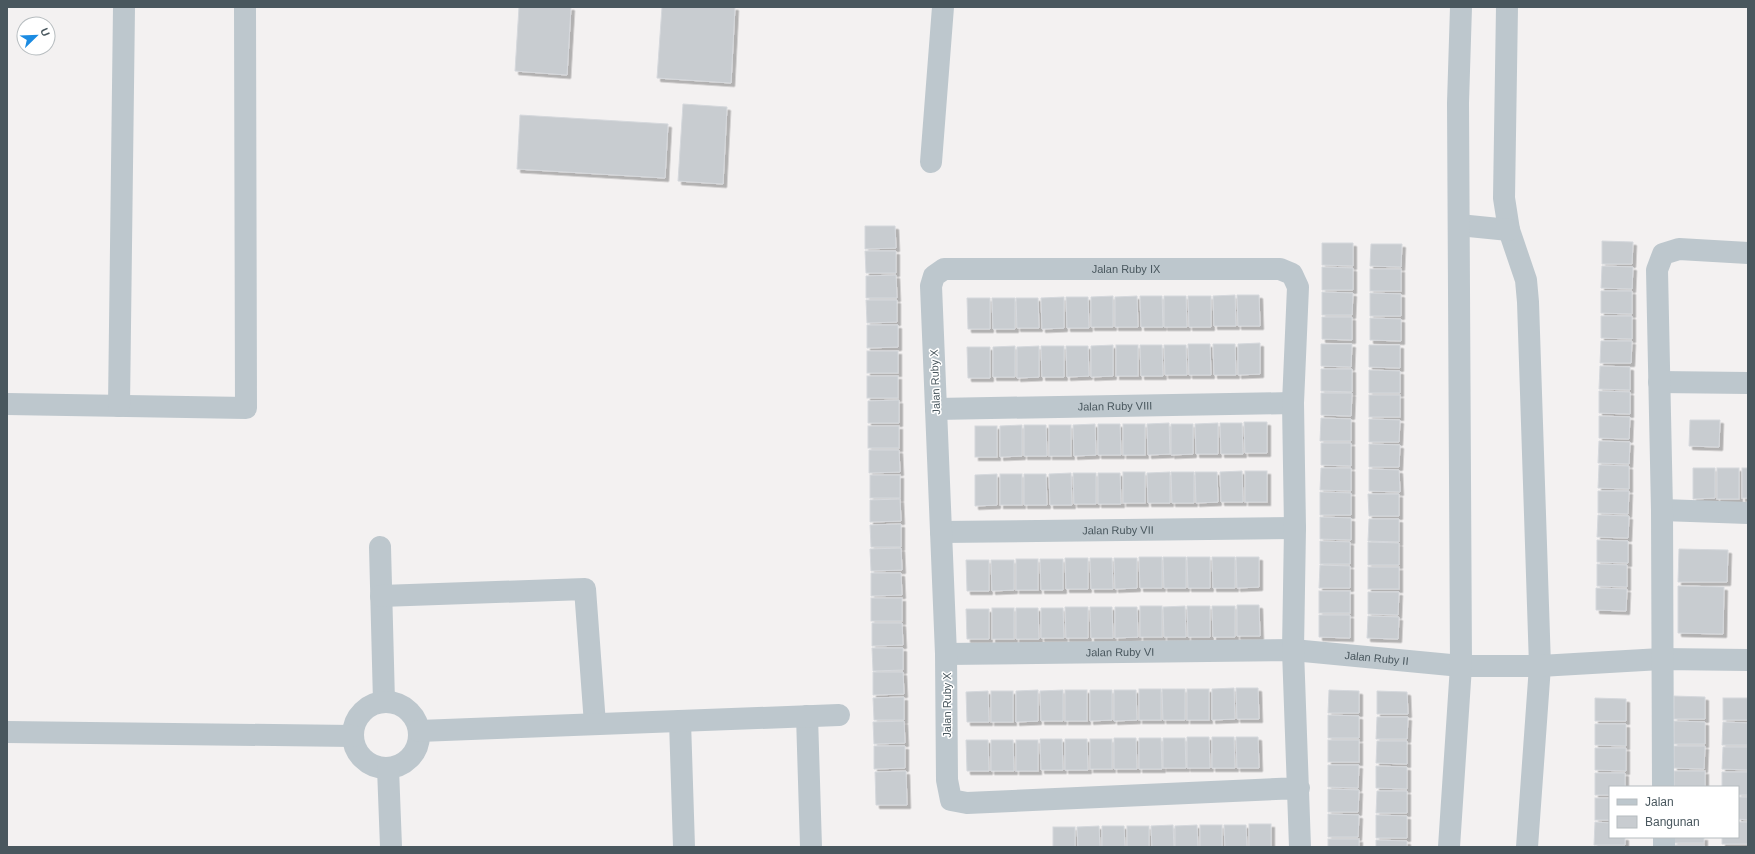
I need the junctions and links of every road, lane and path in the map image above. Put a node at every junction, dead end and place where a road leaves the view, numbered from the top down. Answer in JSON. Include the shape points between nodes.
{"nodes":[{"id":1,"x":124,"y":7,"type":"edge"},
{"id":2,"x":245,"y":7,"type":"edge"},
{"id":3,"x":943,"y":7,"type":"edge"},
{"id":4,"x":1461,"y":7,"type":"edge"},
{"id":5,"x":1507,"y":7,"type":"edge"},
{"id":6,"x":931,"y":162,"type":"dead end"},
{"id":7,"x":1459,"y":225,"type":"junction"},
{"id":8,"x":1509,"y":230,"type":"junction"},
{"id":9,"x":1748,"y":253,"type":"edge"},
{"id":10,"x":944,"y":269,"type":"joint"},
{"id":11,"x":1659,"y":382,"type":"junction"},
{"id":12,"x":1748,"y":383,"type":"edge"},
{"id":13,"x":1293,"y":403,"type":"junction"},
{"id":14,"x":7,"y":404,"type":"edge"},
{"id":15,"x":119,"y":406,"type":"junction"},
{"id":16,"x":936,"y":409,"type":"junction"},
{"id":17,"x":1662,"y":510,"type":"junction"},
{"id":18,"x":1748,"y":514,"type":"edge"},
{"id":19,"x":1295,"y":528,"type":"junction"},
{"id":20,"x":941,"y":532,"type":"junction"},
{"id":21,"x":380,"y":547,"type":"dead end"},
{"id":22,"x":381,"y":596,"type":"junction"},
{"id":23,"x":1293,"y":650,"type":"junction"},
{"id":24,"x":946,"y":654,"type":"junction"},
{"id":25,"x":1661,"y":659,"type":"junction"},
{"id":26,"x":1748,"y":660,"type":"edge"},
{"id":27,"x":1461,"y":666,"type":"junction"},
{"id":28,"x":1540,"y":666,"type":"junction"},
{"id":29,"x":384,"y":702,"type":"junction"},
{"id":30,"x":839,"y":715,"type":"dead end"},
{"id":31,"x":807,"y":716,"type":"junction"},
{"id":32,"x":680,"y":721,"type":"junction"},
{"id":33,"x":595,"y":724,"type":"junction"},
{"id":34,"x":419,"y":731,"type":"junction"},
{"id":35,"x":7,"y":732,"type":"edge"},
{"id":36,"x":353,"y":736,"type":"junction"},
{"id":37,"x":388,"y":768,"type":"junction"},
{"id":38,"x":1663,"y":786,"type":"edge"},
{"id":39,"x":1299,"y":788,"type":"junction"},
{"id":40,"x":390,"y":847,"type":"edge"},
{"id":41,"x":684,"y":847,"type":"edge"},
{"id":42,"x":811,"y":847,"type":"edge"},
{"id":43,"x":1300,"y":847,"type":"edge"},
{"id":44,"x":1449,"y":847,"type":"edge"},
{"id":45,"x":1527,"y":847,"type":"edge"}],
"edges":[{"from":1,"to":15,"type":"street"},
{"from":2,"to":15,"type":"street","via":[[246,408]]},
{"from":3,"to":6,"type":"street"},
{"from":4,"to":7,"type":"street","via":[[1458,103]]},
{"from":5,"to":8,"type":"street","via":[[1504,198]]},
{"from":7,"to":8,"type":"street"},
{"from":7,"to":27,"type":"street"},
{"from":8,"to":28,"type":"street","via":[[1526,280],[1528,302]]},
{"from":9,"to":11,"type":"street","via":[[1679,249],[1663,254],[1657,270]]},
{"from":10,"to":13,"type":"street","name":"Jalan Ruby IX","via":[[1280,269],[1292,274],[1298,287]]},
{"from":10,"to":16,"type":"street","name":"Jalan Ruby X","via":[[934,276],[931,286]]},
{"from":11,"to":12,"type":"street"},
{"from":11,"to":17,"type":"street"},
{"from":13,"to":16,"type":"street","name":"Jalan Ruby VIII"},
{"from":13,"to":19,"type":"street"},
{"from":14,"to":15,"type":"street"},
{"from":16,"to":20,"type":"street","name":"Jalan Ruby X"},
{"from":17,"to":18,"type":"street"},
{"from":17,"to":25,"type":"street"},
{"from":19,"to":20,"type":"street","name":"Jalan Ruby VII"},
{"from":19,"to":23,"type":"street"},
{"from":20,"to":24,"type":"street","name":"Jalan Ruby X"},
{"from":21,"to":22,"type":"street"},
{"from":22,"to":29,"type":"street"},
{"from":22,"to":33,"type":"street","via":[[585,589]]},
{"from":23,"to":24,"type":"street","name":"Jalan Ruby VI"},
{"from":23,"to":27,"type":"street","name":"Jalan Ruby II"},
{"from":23,"to":39,"type":"street"},
{"from":24,"to":39,"type":"street","name":"Jalan Ruby X","via":[[947,780],[952,800],[967,803]]},
{"from":25,"to":26,"type":"street","name":"Jalan Ruby II"},
{"from":25,"to":28,"type":"street","name":"Jalan Ruby II"},
{"from":25,"to":38,"type":"street"},
{"from":27,"to":28,"type":"street","name":"Jalan Ruby II"},
{"from":27,"to":44,"type":"street"},
{"from":28,"to":45,"type":"street"},
{"from":29,"to":34,"type":"street","via":[[391,701],[403,705],[413,714]]},
{"from":29,"to":36,"type":"street","via":[[365,708],[357,717],[352,730]]},
{"from":30,"to":31,"type":"street"},
{"from":31,"to":32,"type":"street"},
{"from":31,"to":42,"type":"street"},
{"from":32,"to":33,"type":"street"},
{"from":32,"to":41,"type":"street"},
{"from":33,"to":34,"type":"street"},
{"from":34,"to":37,"type":"street","via":[[415,752],[406,762]]},
{"from":35,"to":36,"type":"street"},
{"from":36,"to":37,"type":"street","via":[[353,743],[359,755],[369,764]]},
{"from":37,"to":40,"type":"street"},
{"from":39,"to":43,"type":"street"}]}
